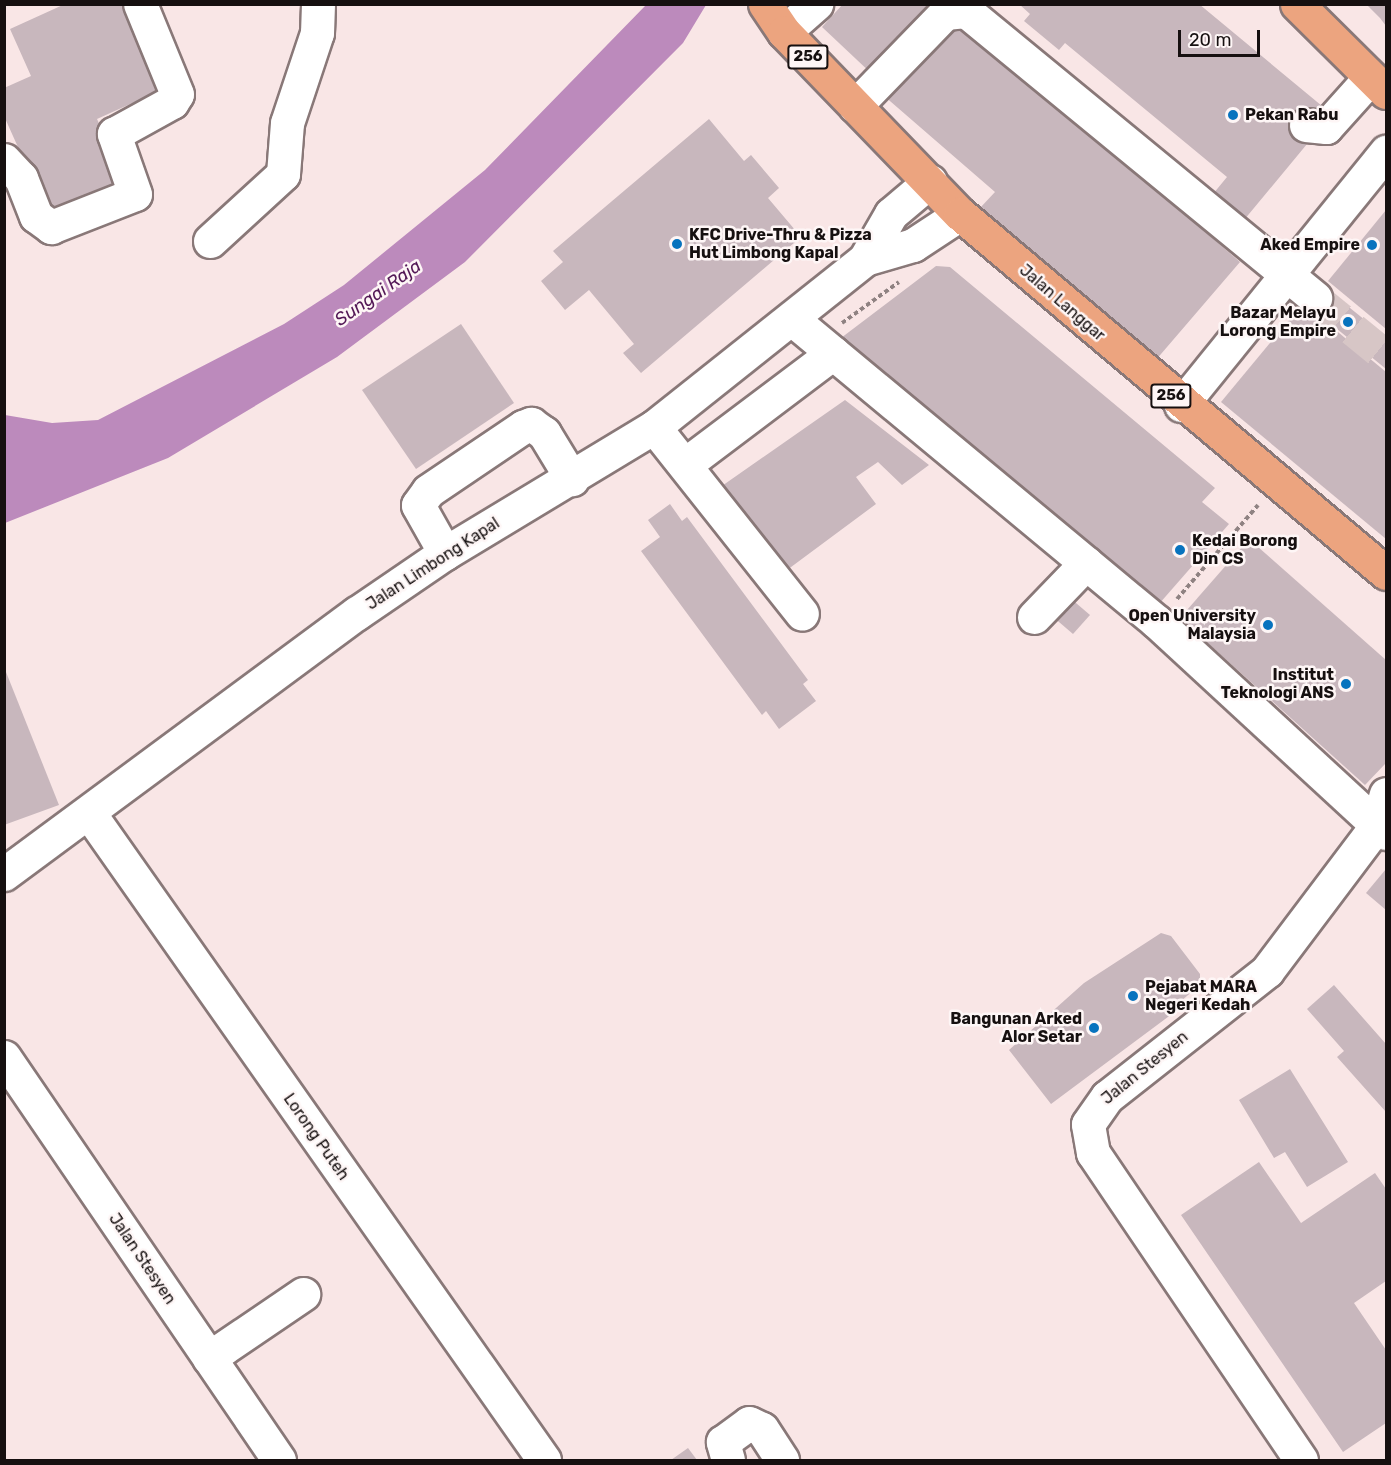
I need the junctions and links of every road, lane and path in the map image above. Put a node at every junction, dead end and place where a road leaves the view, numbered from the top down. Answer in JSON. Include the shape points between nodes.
{"nodes":[{"id":1,"x":140,"y":4,"type":"edge"},
{"id":2,"x":318,"y":4,"type":"edge"},
{"id":3,"x":765,"y":4,"type":"edge"},
{"id":4,"x":816,"y":4,"type":"edge"},
{"id":5,"x":1297,"y":4,"type":"edge"},
{"id":6,"x":784,"y":32,"type":"junction"},
{"id":7,"x":1378,"y":85,"type":"edge"},
{"id":8,"x":855,"y":106,"type":"junction"},
{"id":9,"x":1306,"y":125,"type":"dead end"},
{"id":10,"x":1386,"y":152,"type":"edge"},
{"id":11,"x":4,"y":160,"type":"edge"},
{"id":12,"x":930,"y":182,"type":"junction"},
{"id":13,"x":960,"y":214,"type":"junction"},
{"id":14,"x":210,"y":241,"type":"dead end"},
{"id":15,"x":865,"y":259,"type":"junction"},
{"id":16,"x":910,"y":275,"type":"dead end"},
{"id":17,"x":1286,"y":275,"type":"junction"},
{"id":18,"x":1315,"y":298,"type":"tunnel mouth"},
{"id":19,"x":792,"y":319,"type":"junction"},
{"id":20,"x":826,"y":347,"type":"junction"},
{"id":21,"x":1181,"y":405,"type":"junction"},
{"id":22,"x":654,"y":427,"type":"junction"},
{"id":23,"x":687,"y":463,"type":"junction"},
{"id":24,"x":572,"y":479,"type":"junction"},
{"id":25,"x":1276,"y":484,"type":"junction"},
{"id":26,"x":445,"y":553,"type":"junction"},
{"id":27,"x":1086,"y":563,"type":"junction"},
{"id":28,"x":1386,"y":573,"type":"edge"},
{"id":29,"x":802,"y":614,"type":"dead end"},
{"id":30,"x":1034,"y":617,"type":"dead end"},
{"id":31,"x":1157,"y":622,"type":"junction"},
{"id":32,"x":1386,"y":794,"type":"edge"},
{"id":33,"x":89,"y":813,"type":"junction"},
{"id":34,"x":1383,"y":826,"type":"edge"},
{"id":35,"x":4,"y":874,"type":"edge"},
{"id":36,"x":4,"y":1057,"type":"edge"},
{"id":37,"x":303,"y":1294,"type":"dead end"},
{"id":38,"x":209,"y":1358,"type":"junction"},
{"id":39,"x":279,"y":1461,"type":"edge"},
{"id":40,"x":544,"y":1461,"type":"edge"},
{"id":41,"x":728,"y":1461,"type":"edge"},
{"id":42,"x":782,"y":1461,"type":"edge"},
{"id":43,"x":1301,"y":1461,"type":"edge"}],
"edges":[{"from":1,"to":11,"type":"street","via":[[177,94],[114,134],[135,194],[51,228],[36,216],[21,178]]},
{"from":2,"to":14,"type":"street","via":[[317,33],[287,123],[283,174]]},
{"from":3,"to":6,"type":"main road","name":"Jalan Langgar","number":"256"},
{"from":4,"to":6,"type":"street"},
{"from":5,"to":7,"type":"main road"},
{"from":6,"to":8,"type":"main road","name":"Jalan Langgar","number":"256"},
{"from":7,"to":9,"type":"street","via":[[1326,127]]},
{"from":8,"to":12,"type":"main road","name":"Jalan Langgar","number":"256"},
{"from":8,"to":17,"type":"street","via":[[945,13],[966,11]]},
{"from":10,"to":17,"type":"street"},
{"from":12,"to":13,"type":"main road","name":"Jalan Langgar","number":"256"},
{"from":12,"to":15,"type":"street","name":"Jalan Limbong Kapal","via":[[891,214]]},
{"from":13,"to":15,"type":"street","name":"Jalan Limbong Kapal","via":[[913,245]]},
{"from":13,"to":21,"type":"main road","name":"Jalan Langgar","number":"256"},
{"from":15,"to":19,"type":"street","name":"Jalan Limbong Kapal"},
{"from":16,"to":20,"type":"path"},
{"from":17,"to":18,"type":"street"},
{"from":17,"to":21,"type":"street"},
{"from":19,"to":20,"type":"street"},
{"from":19,"to":22,"type":"street","name":"Jalan Limbong Kapal"},
{"from":20,"to":23,"type":"street"},
{"from":20,"to":27,"type":"street"},
{"from":21,"to":25,"type":"main road","name":"Jalan Langgar","number":"256"},
{"from":22,"to":23,"type":"street"},
{"from":22,"to":24,"type":"street","name":"Jalan Limbong Kapal","via":[[614,436]]},
{"from":23,"to":29,"type":"street"},
{"from":24,"to":26,"type":"street","name":"Jalan Limbong Kapal"},
{"from":24,"to":26,"type":"street","via":[[544,433],[531,424],[523,427],[428,491],[418,505]]},
{"from":25,"to":28,"type":"main road","name":"Jalan Langgar","number":"256"},
{"from":25,"to":31,"type":"path"},
{"from":26,"to":33,"type":"street","name":"Jalan Limbong Kapal"},
{"from":27,"to":30,"type":"street"},
{"from":27,"to":31,"type":"street"},
{"from":31,"to":34,"type":"street"},
{"from":32,"to":34,"type":"street","name":"Jalan Stesyen"},
{"from":33,"to":35,"type":"street","name":"Jalan Limbong Kapal"},
{"from":33,"to":40,"type":"street","name":"Lorong Puteh"},
{"from":34,"to":43,"type":"street","name":"Jalan Stesyen","via":[[1267,971],[1107,1097],[1088,1124],[1093,1153]]},
{"from":36,"to":38,"type":"street","name":"Jalan Stesyen"},
{"from":37,"to":38,"type":"street"},
{"from":38,"to":39,"type":"street","name":"Jalan Stesyen"},
{"from":41,"to":42,"type":"street","via":[[723,1442],[749,1424],[762,1429]]}]}
